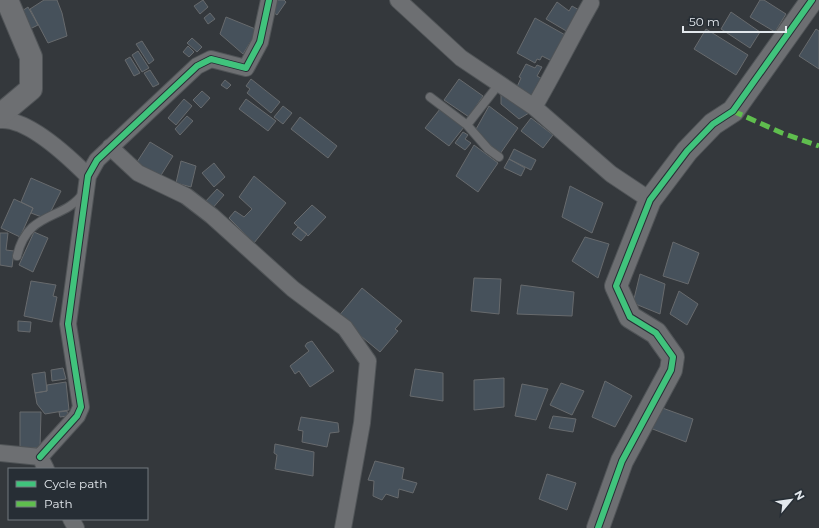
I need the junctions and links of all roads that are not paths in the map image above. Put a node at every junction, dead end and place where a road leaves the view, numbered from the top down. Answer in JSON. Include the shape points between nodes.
{"nodes":[{"id":1,"x":7,"y":0,"type":"edge"},
{"id":2,"x":269,"y":0,"type":"edge"},
{"id":3,"x":398,"y":0,"type":"edge"},
{"id":4,"x":812,"y":0,"type":"edge"},
{"id":5,"x":591,"y":3,"type":"dead end"},
{"id":6,"x":499,"y":84,"type":"junction"},
{"id":7,"x":430,"y":97,"type":"dead end"},
{"id":8,"x":534,"y":107,"type":"junction"},
{"id":9,"x":0,"y":115,"type":"edge"},
{"id":10,"x":0,"y":120,"type":"edge"},
{"id":11,"x":467,"y":125,"type":"junction"},
{"id":12,"x":110,"y":147,"type":"junction"},
{"id":13,"x":499,"y":157,"type":"dead end"},
{"id":14,"x":87,"y":182,"type":"junction"},
{"id":15,"x":650,"y":200,"type":"junction"},
{"id":16,"x":17,"y":256,"type":"dead end"},
{"id":17,"x":0,"y":453,"type":"edge"},
{"id":18,"x":43,"y":463,"type":"edge"},
{"id":19,"x":343,"y":528,"type":"edge"},
{"id":20,"x":598,"y":528,"type":"edge"}],
"edges":[{"from":1,"to":9,"type":"street","via":[[31,57],[31,89]]},
{"from":2,"to":12,"type":"street","via":[[260,42],[246,68],[211,59],[197,66]]},
{"from":3,"to":6,"type":"street","via":[[461,58]]},
{"from":4,"to":15,"type":"street","via":[[733,111],[713,124],[687,151]]},
{"from":5,"to":8,"type":"street","via":[[568,42],[554,75]]},
{"from":6,"to":8,"type":"street"},
{"from":6,"to":11,"type":"lane"},
{"from":7,"to":11,"type":"lane"},
{"from":8,"to":15,"type":"street","via":[[611,174]]},
{"from":10,"to":14,"type":"street","via":[[22,125],[69,157]]},
{"from":11,"to":13,"type":"lane","via":[[488,149]]},
{"from":12,"to":14,"type":"street","via":[[97,160]]},
{"from":12,"to":19,"type":"street","via":[[138,173],[186,196],[212,216],[293,289],[345,328],[368,360],[362,422]]},
{"from":14,"to":16,"type":"lane","via":[[76,200],[30,228]]},
{"from":14,"to":18,"type":"street","via":[[68,324],[81,407]]},
{"from":15,"to":20,"type":"street","via":[[616,286],[630,317],[656,333],[672,356],[670,370],[622,461]]},
{"from":17,"to":18,"type":"street"}]}
